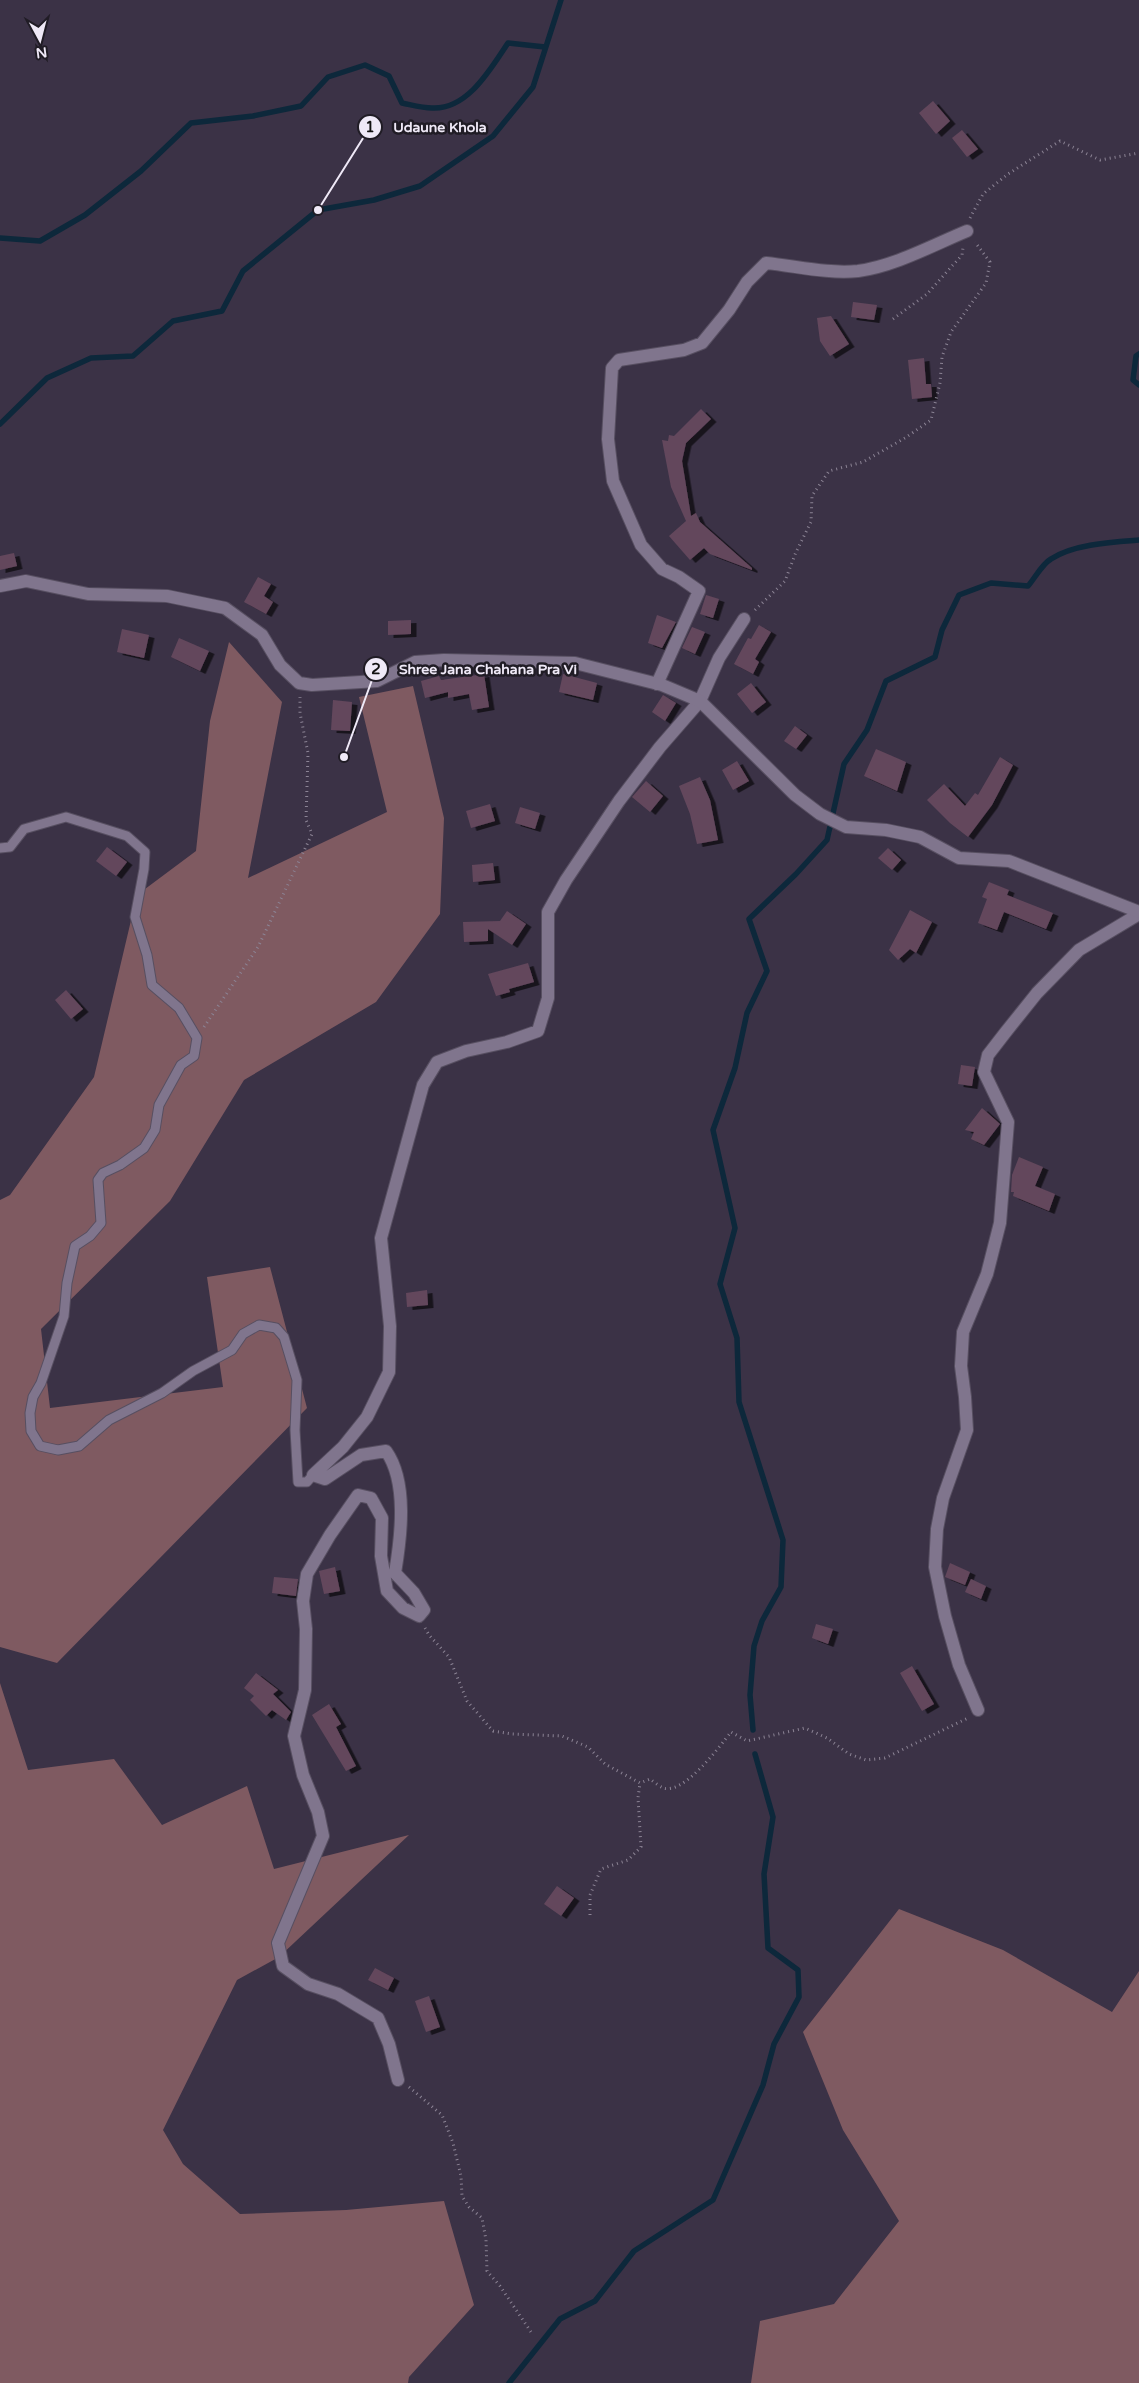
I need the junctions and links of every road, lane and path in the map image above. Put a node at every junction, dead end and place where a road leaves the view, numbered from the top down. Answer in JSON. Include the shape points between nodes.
{"nodes":[{"id":1,"x":1139,"y":153,"type":"edge"},
{"id":2,"x":967,"y":231,"type":"junction"},
{"id":3,"x":893,"y":319,"type":"dead end"},
{"id":4,"x":0,"y":586,"type":"edge"},
{"id":5,"x":744,"y":619,"type":"joint"},
{"id":6,"x":299,"y":682,"type":"junction"},
{"id":7,"x":657,"y":684,"type":"junction"},
{"id":8,"x":700,"y":701,"type":"junction"},
{"id":9,"x":0,"y":848,"type":"edge"},
{"id":10,"x":1139,"y":913,"type":"edge"},
{"id":11,"x":197,"y":1038,"type":"junction"},
{"id":12,"x":313,"y":1475,"type":"junction"},
{"id":13,"x":419,"y":1616,"type":"junction"},
{"id":14,"x":978,"y":1710,"type":"joint"},
{"id":15,"x":640,"y":1783,"type":"junction"},
{"id":16,"x":590,"y":1915,"type":"dead end"},
{"id":17,"x":398,"y":2080,"type":"joint"},
{"id":18,"x":532,"y":2335,"type":"dead end"}],
"edges":[{"from":1,"to":2,"type":"path","via":[[1100,160],[1060,141],[983,194],[967,224]]},
{"from":2,"to":3,"type":"path","via":[[962,255],[927,294]]},
{"from":2,"to":5,"type":"path","via":[[990,262],[986,284],[951,332],[942,357],[940,383],[931,420],[863,462],[829,471],[812,496],[811,522],[785,581]]},
{"from":2,"to":7,"type":"street","via":[[858,271],[766,263],[747,282],[702,343],[684,350],[626,358],[612,368],[608,439],[613,481],[641,545],[662,569],[699,591]]},
{"from":4,"to":6,"type":"street","via":[[26,581],[88,594],[166,596],[225,608],[262,635],[280,665]]},
{"from":5,"to":8,"type":"street","via":[[720,658]]},
{"from":6,"to":7,"type":"street","via":[[312,685],[377,681],[415,662],[444,660],[575,663]]},
{"from":6,"to":11,"type":"path","via":[[300,713],[308,753],[306,820],[312,834],[258,947]]},
{"from":7,"to":8,"type":"street"},
{"from":8,"to":10,"type":"street","via":[[795,795],[820,814],[846,827],[920,837],[959,858],[1009,861]]},
{"from":8,"to":12,"type":"street","via":[[619,801],[548,912],[548,998],[538,1031],[437,1062],[423,1085],[382,1238],[390,1326],[389,1372],[367,1417],[343,1447]]},
{"from":9,"to":11,"type":"lane","via":[[10,847],[24,828],[66,817],[127,836],[145,852],[135,918],[147,954],[152,985],[179,1008]]},
{"from":10,"to":14,"type":"street","via":[[1072,957],[1037,993],[988,1055],[984,1072],[1008,1122],[1000,1223],[987,1274],[962,1332],[960,1366],[967,1430],[943,1498],[935,1567],[958,1666]]},
{"from":11,"to":12,"type":"lane","via":[[194,1056],[181,1065],[159,1105],[155,1130],[144,1148],[120,1166],[103,1173],[98,1180],[101,1223],[75,1246],[64,1316],[33,1397],[31,1431],[40,1446],[58,1450],[79,1446],[109,1420],[162,1393],[193,1371],[232,1350],[243,1334],[259,1325],[276,1328],[284,1337],[297,1380],[298,1482],[307,1482]]},
{"from":12,"to":13,"type":"street","via":[[326,1479],[361,1456],[386,1451],[398,1480],[401,1511],[396,1573],[424,1610]]},
{"from":13,"to":15,"type":"path","via":[[428,1635],[449,1657],[467,1701],[493,1731],[562,1736],[588,1747],[605,1764]]},
{"from":13,"to":17,"type":"street","via":[[403,1608],[387,1591],[381,1556],[382,1518],[371,1498],[358,1495],[307,1574],[304,1690],[294,1736],[323,1836],[278,1943],[283,1966],[308,1984],[338,1994],[378,2018]]},
{"from":14,"to":15,"type":"path","via":[[966,1720],[885,1758],[866,1760],[849,1754],[827,1738],[805,1728],[747,1741],[731,1732],[696,1773],[678,1787],[664,1788],[650,1779]]},
{"from":15,"to":16,"type":"path","via":[[640,1847],[628,1860],[601,1870],[590,1895]]},
{"from":17,"to":18,"type":"path","via":[[442,2115],[453,2143],[462,2196],[482,2218],[487,2271]]}]}
